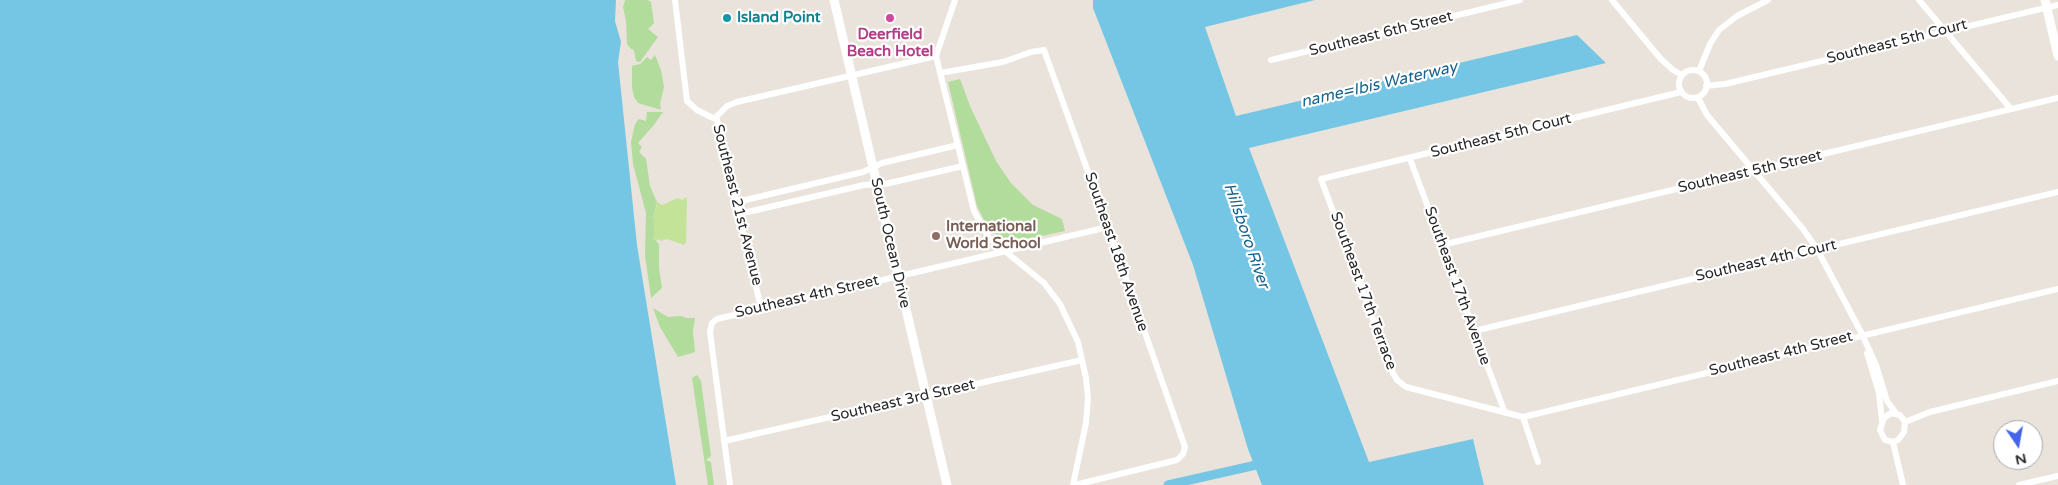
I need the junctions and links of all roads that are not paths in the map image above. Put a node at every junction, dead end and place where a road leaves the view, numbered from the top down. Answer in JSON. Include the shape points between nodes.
{"nodes":[{"id":1,"x":675,"y":0,"type":"edge"},
{"id":2,"x":834,"y":0,"type":"edge"},
{"id":3,"x":955,"y":0,"type":"edge"},
{"id":4,"x":1520,"y":0,"type":"edge"},
{"id":5,"x":1612,"y":0,"type":"edge"},
{"id":6,"x":1768,"y":0,"type":"edge"},
{"id":7,"x":1919,"y":0,"type":"edge"},
{"id":8,"x":2046,"y":4,"type":"edge"},
{"id":9,"x":2058,"y":5,"type":"edge"},
{"id":10,"x":1945,"y":31,"type":"junction"},
{"id":11,"x":936,"y":56,"type":"junction"},
{"id":12,"x":2058,"y":56,"type":"edge"},
{"id":13,"x":1271,"y":60,"type":"dead end"},
{"id":14,"x":1699,"y":71,"type":"junction"},
{"id":15,"x":940,"y":73,"type":"junction"},
{"id":16,"x":852,"y":75,"type":"junction"},
{"id":17,"x":1682,"y":75,"type":"junction"},
{"id":18,"x":1706,"y":86,"type":"junction"},
{"id":19,"x":1681,"y":92,"type":"junction"},
{"id":20,"x":1698,"y":98,"type":"junction"},
{"id":21,"x":2058,"y":98,"type":"edge"},
{"id":22,"x":2011,"y":109,"type":"junction"},
{"id":23,"x":715,"y":118,"type":"junction"},
{"id":24,"x":958,"y":145,"type":"junction"},
{"id":25,"x":1410,"y":158,"type":"junction"},
{"id":26,"x":963,"y":166,"type":"junction"},
{"id":27,"x":873,"y":168,"type":"junction"},
{"id":28,"x":1754,"y":171,"type":"junction"},
{"id":29,"x":1321,"y":179,"type":"joint"},
{"id":30,"x":877,"y":184,"type":"junction"},
{"id":31,"x":2058,"y":192,"type":"edge"},
{"id":32,"x":737,"y":202,"type":"junction"},
{"id":33,"x":739,"y":214,"type":"junction"},
{"id":34,"x":1108,"y":227,"type":"junction"},
{"id":35,"x":1442,"y":245,"type":"junction"},
{"id":36,"x":1817,"y":249,"type":"junction"},
{"id":37,"x":1004,"y":251,"type":"junction"},
{"id":38,"x":898,"y":276,"type":"junction"},
{"id":39,"x":2058,"y":289,"type":"edge"},
{"id":40,"x":761,"y":308,"type":"junction"},
{"id":41,"x":1474,"y":331,"type":"junction"},
{"id":42,"x":1862,"y":334,"type":"junction"},
{"id":43,"x":1082,"y":360,"type":"junction"},
{"id":44,"x":2058,"y":381,"type":"edge"},
{"id":45,"x":926,"y":396,"type":"junction"},
{"id":46,"x":1896,"y":413,"type":"junction"},
{"id":47,"x":1505,"y":414,"type":"junction"},
{"id":48,"x":1523,"y":417,"type":"junction"},
{"id":49,"x":1882,"y":422,"type":"junction"},
{"id":50,"x":1905,"y":422,"type":"junction"},
{"id":51,"x":724,"y":440,"type":"junction"},
{"id":52,"x":1893,"y":442,"type":"junction"},
{"id":53,"x":1538,"y":462,"type":"dead end"},
{"id":54,"x":2058,"y":476,"type":"edge"},
{"id":55,"x":730,"y":485,"type":"edge"},
{"id":56,"x":947,"y":485,"type":"edge"},
{"id":57,"x":1074,"y":485,"type":"edge"},
{"id":58,"x":1903,"y":485,"type":"edge"},
{"id":59,"x":2019,"y":485,"type":"edge"}],
"edges":[{"from":1,"to":23,"type":"street","name":"Southeast 21st Avenue","via":[[687,101],[697,110]]},
{"from":2,"to":16,"type":"main road","name":"South Ocean Drive"},
{"from":3,"to":11,"type":"street"},
{"from":4,"to":13,"type":"street","name":"Southeast 6th Street"},
{"from":5,"to":17,"type":"street","via":[[1660,58]]},
{"from":6,"to":14,"type":"street","via":[[1737,16],[1719,30]]},
{"from":7,"to":10,"type":"street"},
{"from":8,"to":9,"type":"street","name":"Southeast 5th Court"},
{"from":8,"to":10,"type":"street","name":"Southeast 5th Court"},
{"from":8,"to":12,"type":"main road"},
{"from":10,"to":18,"type":"street","name":"Southeast 5th Court"},
{"from":10,"to":22,"type":"street"},
{"from":11,"to":15,"type":"street"},
{"from":11,"to":16,"type":"street"},
{"from":14,"to":17,"type":"street","via":[[1691,69]]},
{"from":14,"to":18,"type":"street"},
{"from":15,"to":24,"type":"street"},
{"from":15,"to":34,"type":"street","name":"Southeast 18th Avenue","via":[[1003,62],[1044,50]]},
{"from":16,"to":23,"type":"street","via":[[737,102],[727,106]]},
{"from":16,"to":27,"type":"main road","name":"South Ocean Drive"},
{"from":17,"to":19,"type":"street","via":[[1679,82]]},
{"from":18,"to":20,"type":"street"},
{"from":19,"to":20,"type":"street","via":[[1689,99]]},
{"from":19,"to":25,"type":"street","name":"Southeast 5th Court"},
{"from":20,"to":28,"type":"street","via":[[1707,115]]},
{"from":21,"to":22,"type":"street","name":"Southeast 5th Street"},
{"from":22,"to":28,"type":"street","name":"Southeast 5th Street"},
{"from":23,"to":32,"type":"street","name":"Southeast 21st Avenue"},
{"from":24,"to":26,"type":"street"},
{"from":24,"to":27,"type":"street"},
{"from":25,"to":29,"type":"street","name":"Southeast 5th Court"},
{"from":25,"to":35,"type":"street","name":"Southeast 17th Avenue"},
{"from":26,"to":30,"type":"street"},
{"from":26,"to":37,"type":"street","via":[[974,211],[989,238]]},
{"from":27,"to":30,"type":"main road","name":"South Ocean Drive"},
{"from":27,"to":32,"type":"street"},
{"from":28,"to":35,"type":"street","name":"Southeast 5th Street"},
{"from":28,"to":36,"type":"street"},
{"from":29,"to":47,"type":"street","name":"Southeast 17th Terrace","via":[[1397,380],[1406,387]]},
{"from":30,"to":33,"type":"street"},
{"from":30,"to":38,"type":"main road","name":"South Ocean Drive"},
{"from":31,"to":36,"type":"street","name":"Southeast 4th Court"},
{"from":32,"to":33,"type":"street","name":"Southeast 21st Avenue"},
{"from":33,"to":40,"type":"street","name":"Southeast 21st Avenue"},
{"from":34,"to":37,"type":"street","name":"Southeast 4th Street"},
{"from":34,"to":57,"type":"street","name":"Southeast 18th Avenue","via":[[1185,447],[1177,460]]},
{"from":35,"to":41,"type":"street","name":"Southeast 17th Avenue"},
{"from":36,"to":41,"type":"street","name":"Southeast 4th Court"},
{"from":36,"to":42,"type":"street"},
{"from":37,"to":38,"type":"street","name":"Southeast 4th Street"},
{"from":37,"to":43,"type":"street","via":[[1044,283],[1060,304],[1078,342]]},
{"from":38,"to":40,"type":"street","name":"Southeast 4th Street"},
{"from":38,"to":45,"type":"main road","name":"South Ocean Drive"},
{"from":39,"to":42,"type":"street","name":"Southeast 4th Street"},
{"from":40,"to":51,"type":"street","name":"Southeast 4th Street","via":[[712,323],[710,332]]},
{"from":41,"to":47,"type":"street","name":"Southeast 17th Avenue"},
{"from":42,"to":46,"type":"street","via":[[1887,401]]},
{"from":42,"to":48,"type":"street","name":"Southeast 4th Street"},
{"from":42,"to":49,"type":"street","via":[[1879,393]]},
{"from":43,"to":45,"type":"street","name":"Southeast 3rd Street"},
{"from":43,"to":57,"type":"street","via":[[1088,398]]},
{"from":44,"to":50,"type":"street","via":[[1930,412]]},
{"from":45,"to":51,"type":"street","name":"Southeast 3rd Street"},
{"from":45,"to":56,"type":"main road","name":"South Ocean Drive"},
{"from":46,"to":49,"type":"street","via":[[1887,415]]},
{"from":46,"to":50,"type":"street"},
{"from":47,"to":48,"type":"street","name":"Southeast 4th Street"},
{"from":48,"to":53,"type":"street"},
{"from":49,"to":52,"type":"street","via":[[1882,437]]},
{"from":50,"to":52,"type":"street","via":[[1904,432]]},
{"from":51,"to":55,"type":"street"},
{"from":52,"to":58,"type":"street"},
{"from":54,"to":59,"type":"street"}]}
